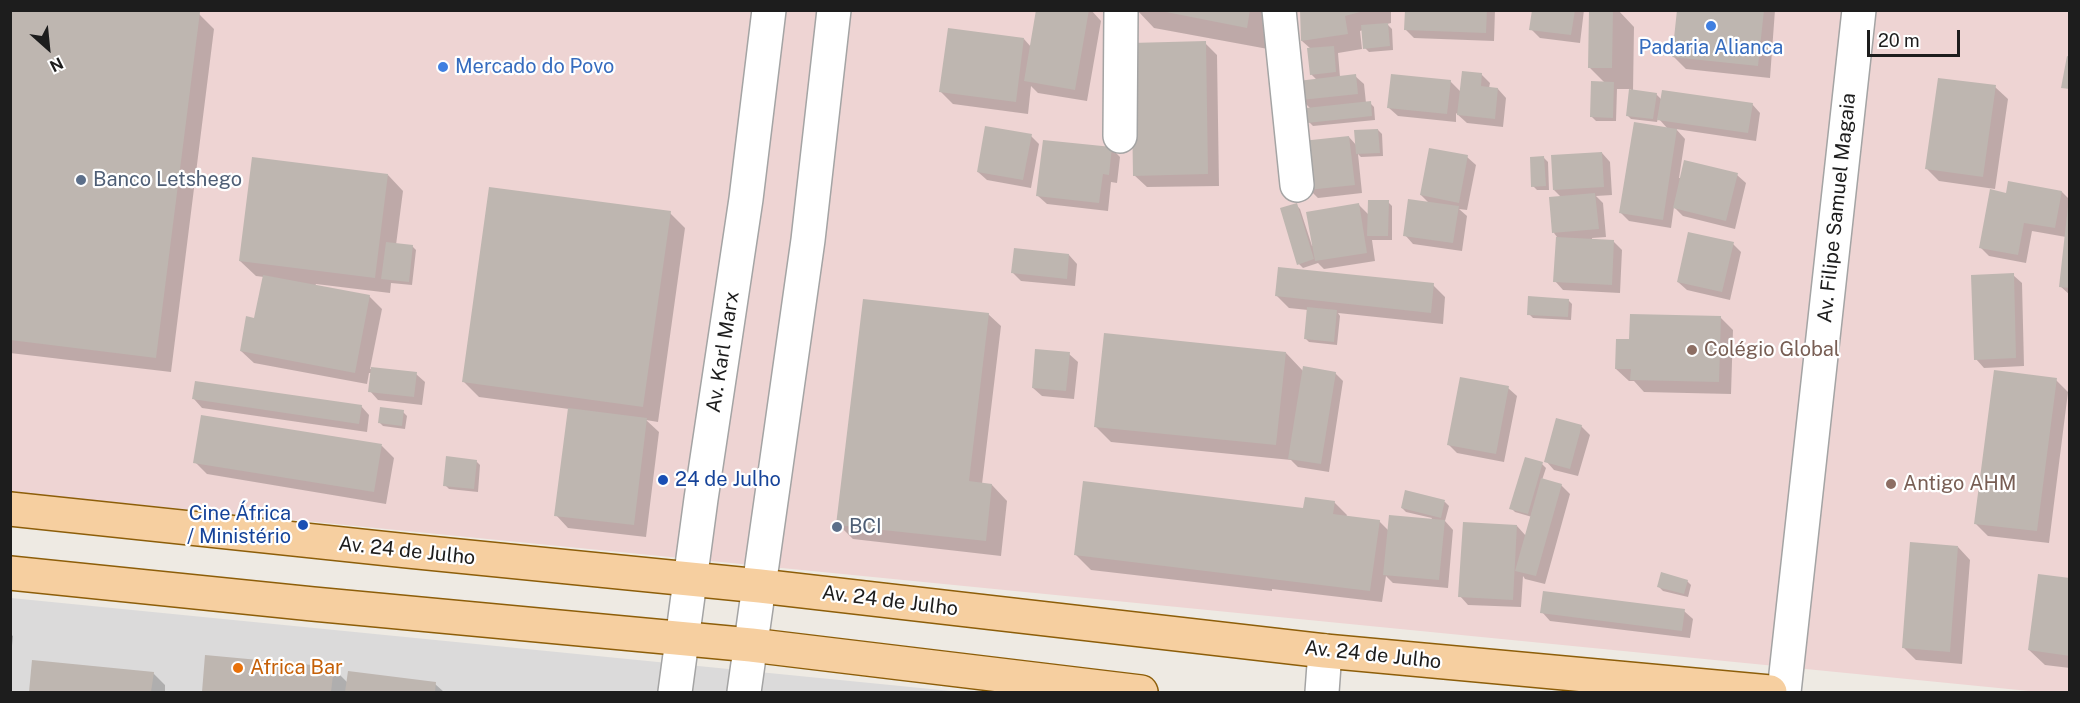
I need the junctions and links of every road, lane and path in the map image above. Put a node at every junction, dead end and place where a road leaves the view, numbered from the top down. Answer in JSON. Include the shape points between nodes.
{"nodes":[{"id":1,"x":769,"y":10,"type":"edge"},
{"id":2,"x":834,"y":10,"type":"edge"},
{"id":3,"x":1121,"y":10,"type":"edge"},
{"id":4,"x":1279,"y":10,"type":"edge"},
{"id":5,"x":1859,"y":10,"type":"edge"},
{"id":6,"x":1120,"y":136,"type":"dead end"},
{"id":7,"x":1297,"y":184,"type":"dead end"},
{"id":8,"x":10,"y":509,"type":"edge"},
{"id":9,"x":10,"y":573,"type":"edge"},
{"id":10,"x":690,"y":579,"type":"junction"},
{"id":11,"x":760,"y":586,"type":"junction"},
{"id":12,"x":682,"y":639,"type":"junction"},
{"id":13,"x":752,"y":645,"type":"junction"},
{"id":14,"x":1325,"y":651,"type":"junction"},
{"id":15,"x":675,"y":693,"type":"edge"},
{"id":16,"x":744,"y":693,"type":"edge"},
{"id":17,"x":1141,"y":693,"type":"edge"},
{"id":18,"x":1322,"y":693,"type":"edge"},
{"id":19,"x":1770,"y":693,"type":"edge"},
{"id":20,"x":1784,"y":693,"type":"edge"}],
"edges":[{"from":1,"to":10,"type":"street","name":"Av. Karl Marx","via":[[746,199]]},
{"from":2,"to":11,"type":"street","via":[[808,240]]},
{"from":3,"to":6,"type":"street"},
{"from":4,"to":7,"type":"street"},
{"from":5,"to":20,"type":"street","name":"Av. Filipe Samuel Magaia"},
{"from":8,"to":10,"type":"main road","name":"Av. 24 de Julho"},
{"from":9,"to":12,"type":"main road"},
{"from":10,"to":11,"type":"main road","name":"Av. 24 de Julho"},
{"from":10,"to":12,"type":"street","name":"Av. Karl Marx"},
{"from":11,"to":13,"type":"street"},
{"from":11,"to":14,"type":"main road","name":"Av. 24 de Julho"},
{"from":12,"to":13,"type":"main road"},
{"from":12,"to":15,"type":"street","name":"Av. Karl Marx"},
{"from":13,"to":16,"type":"street"},
{"from":13,"to":17,"type":"main road"},
{"from":14,"to":18,"type":"street"},
{"from":14,"to":19,"type":"main road","name":"Av. 24 de Julho"}]}
